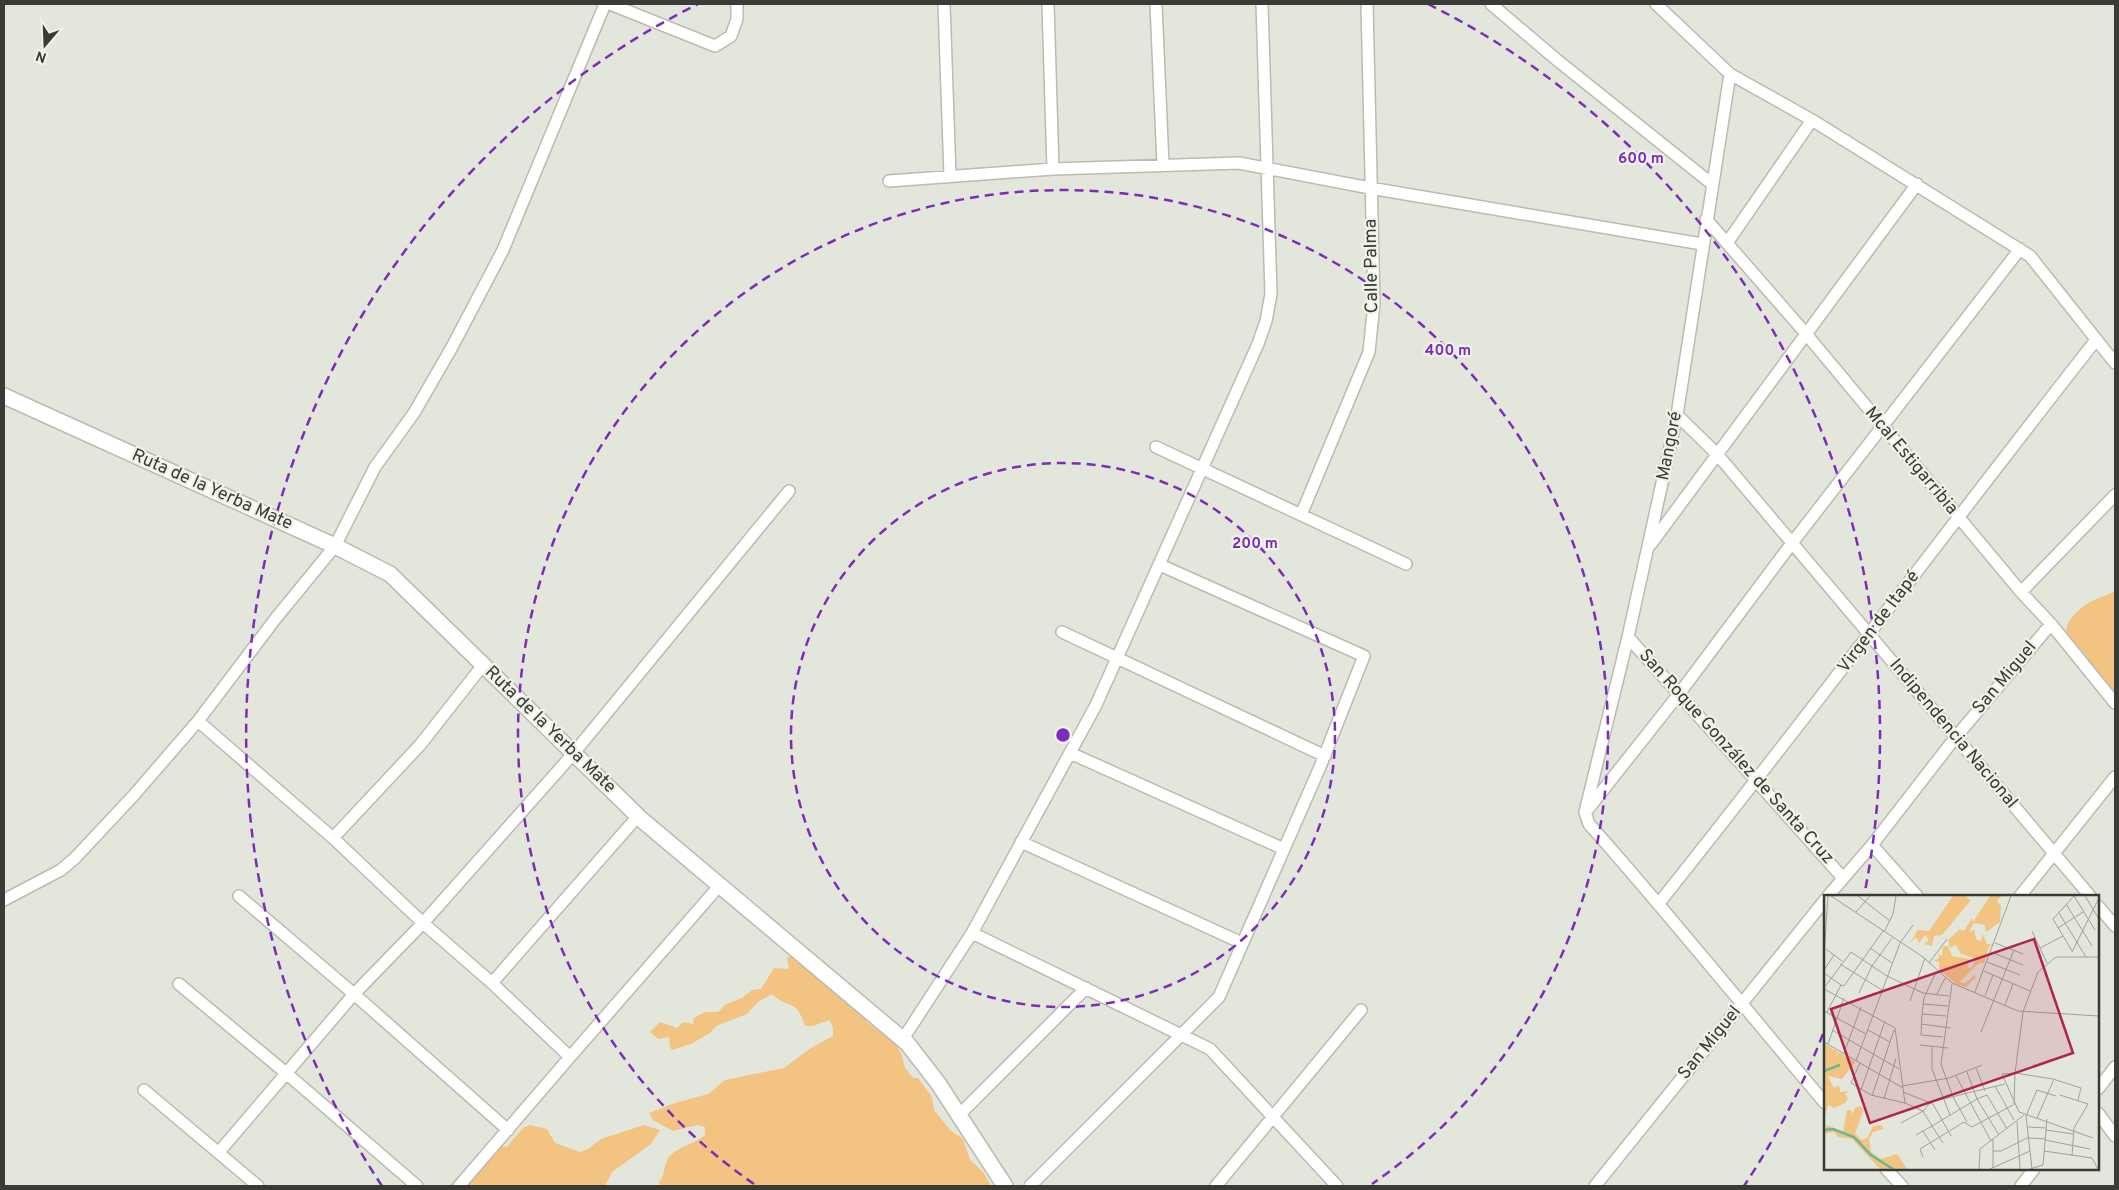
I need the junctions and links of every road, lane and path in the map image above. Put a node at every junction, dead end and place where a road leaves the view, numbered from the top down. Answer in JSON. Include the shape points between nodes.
{"nodes":[{"id":1,"x":605,"y":4,"type":"edge"},
{"id":2,"x":610,"y":4,"type":"edge"},
{"id":3,"x":737,"y":4,"type":"edge"},
{"id":4,"x":944,"y":4,"type":"edge"},
{"id":5,"x":1048,"y":4,"type":"edge"},
{"id":6,"x":1156,"y":4,"type":"edge"},
{"id":7,"x":1262,"y":4,"type":"edge"},
{"id":8,"x":1367,"y":4,"type":"edge"},
{"id":9,"x":1491,"y":4,"type":"edge"},
{"id":10,"x":1656,"y":4,"type":"edge"},
{"id":11,"x":1730,"y":74,"type":"junction"},
{"id":12,"x":1812,"y":120,"type":"junction"},
{"id":13,"x":1163,"y":166,"type":"junction"},
{"id":14,"x":1269,"y":168,"type":"junction"},
{"id":15,"x":1053,"y":169,"type":"junction"},
{"id":16,"x":950,"y":176,"type":"junction"},
{"id":17,"x":889,"y":181,"type":"dead end"},
{"id":18,"x":1712,"y":184,"type":"junction"},
{"id":19,"x":1917,"y":184,"type":"junction"},
{"id":20,"x":1370,"y":188,"type":"junction"},
{"id":21,"x":1706,"y":220,"type":"junction"},
{"id":22,"x":1727,"y":243,"type":"junction"},
{"id":23,"x":1702,"y":244,"type":"junction"},
{"id":24,"x":2020,"y":249,"type":"junction"},
{"id":25,"x":1807,"y":335,"type":"junction"},
{"id":26,"x":2096,"y":340,"type":"junction"},
{"id":27,"x":2115,"y":363,"type":"edge"},
{"id":28,"x":4,"y":396,"type":"edge"},
{"id":29,"x":1677,"y":415,"type":"junction"},
{"id":30,"x":1882,"y":425,"type":"junction"},
{"id":31,"x":1156,"y":447,"type":"dead end"},
{"id":32,"x":1717,"y":454,"type":"junction"},
{"id":33,"x":1203,"y":469,"type":"junction"},
{"id":34,"x":789,"y":491,"type":"dead end"},
{"id":35,"x":2115,"y":495,"type":"edge"},
{"id":36,"x":1302,"y":515,"type":"junction"},
{"id":37,"x":1958,"y":516,"type":"junction"},
{"id":38,"x":1792,"y":543,"type":"junction"},
{"id":39,"x":335,"y":546,"type":"junction"},
{"id":40,"x":1649,"y":547,"type":"junction"},
{"id":41,"x":1406,"y":564,"type":"dead end"},
{"id":42,"x":1160,"y":565,"type":"junction"},
{"id":43,"x":2021,"y":592,"type":"junction"},
{"id":44,"x":2051,"y":624,"type":"junction"},
{"id":45,"x":1062,"y":632,"type":"dead end"},
{"id":46,"x":1870,"y":634,"type":"junction"},
{"id":47,"x":1628,"y":637,"type":"junction"},
{"id":48,"x":1117,"y":658,"type":"junction"},
{"id":49,"x":483,"y":665,"type":"junction"},
{"id":50,"x":1679,"y":694,"type":"junction"},
{"id":51,"x":2115,"y":703,"type":"edge"},
{"id":52,"x":198,"y":721,"type":"junction"},
{"id":53,"x":1955,"y":738,"type":"junction"},
{"id":54,"x":1070,"y":753,"type":"junction"},
{"id":55,"x":573,"y":754,"type":"junction"},
{"id":56,"x":1324,"y":756,"type":"junction"},
{"id":57,"x":2115,"y":777,"type":"edge"},
{"id":58,"x":1756,"y":781,"type":"junction"},
{"id":59,"x":1585,"y":812,"type":"junction"},
{"id":60,"x":638,"y":816,"type":"junction"},
{"id":61,"x":333,"y":838,"type":"junction"},
{"id":62,"x":1021,"y":842,"type":"junction"},
{"id":63,"x":1872,"y":845,"type":"junction"},
{"id":64,"x":1284,"y":849,"type":"junction"},
{"id":65,"x":2054,"y":854,"type":"junction"},
{"id":66,"x":1843,"y":878,"type":"junction"},
{"id":67,"x":720,"y":885,"type":"junction"},
{"id":68,"x":1829,"y":895,"type":"edge"},
{"id":69,"x":1916,"y":895,"type":"edge"},
{"id":70,"x":2021,"y":895,"type":"edge"},
{"id":71,"x":2089,"y":895,"type":"edge"},
{"id":72,"x":239,"y":896,"type":"dead end"},
{"id":73,"x":4,"y":900,"type":"edge"},
{"id":74,"x":1824,"y":901,"type":"edge"},
{"id":75,"x":1659,"y":902,"type":"junction"},
{"id":76,"x":2099,"y":907,"type":"edge"},
{"id":77,"x":423,"y":923,"type":"junction"},
{"id":78,"x":2115,"y":926,"type":"edge"},
{"id":79,"x":972,"y":933,"type":"junction"},
{"id":80,"x":1242,"y":943,"type":"junction"},
{"id":81,"x":492,"y":983,"type":"junction"},
{"id":82,"x":179,"y":984,"type":"dead end"},
{"id":83,"x":1086,"y":988,"type":"junction"},
{"id":84,"x":354,"y":994,"type":"junction"},
{"id":85,"x":1741,"y":1004,"type":"junction"},
{"id":86,"x":1361,"y":1010,"type":"dead end"},
{"id":87,"x":1182,"y":1035,"type":"junction"},
{"id":88,"x":903,"y":1039,"type":"junction"},
{"id":89,"x":570,"y":1057,"type":"junction"},
{"id":90,"x":2115,"y":1067,"type":"edge"},
{"id":91,"x":286,"y":1073,"type":"junction"},
{"id":92,"x":2099,"y":1088,"type":"edge"},
{"id":93,"x":144,"y":1090,"type":"dead end"},
{"id":94,"x":1824,"y":1101,"type":"edge"},
{"id":95,"x":2099,"y":1114,"type":"edge"},
{"id":96,"x":959,"y":1115,"type":"junction"},
{"id":97,"x":1273,"y":1116,"type":"junction"},
{"id":98,"x":508,"y":1130,"type":"junction"},
{"id":99,"x":2115,"y":1136,"type":"edge"},
{"id":100,"x":219,"y":1152,"type":"junction"},
{"id":101,"x":1887,"y":1170,"type":"edge"},
{"id":102,"x":2033,"y":1170,"type":"edge"},
{"id":103,"x":258,"y":1186,"type":"edge"},
{"id":104,"x":417,"y":1186,"type":"edge"},
{"id":105,"x":459,"y":1186,"type":"edge"},
{"id":106,"x":1005,"y":1186,"type":"edge"},
{"id":107,"x":1030,"y":1186,"type":"edge"},
{"id":108,"x":1216,"y":1186,"type":"edge"},
{"id":109,"x":1338,"y":1186,"type":"edge"},
{"id":110,"x":1595,"y":1186,"type":"edge"},
{"id":111,"x":1902,"y":1186,"type":"edge"},
{"id":112,"x":2021,"y":1186,"type":"edge"}],
"edges":[{"from":1,"to":39,"type":"street","via":[[503,250],[414,413],[375,467]]},
{"from":2,"to":3,"type":"street","via":[[715,46],[732,36]]},
{"from":4,"to":16,"type":"street"},
{"from":5,"to":15,"type":"street"},
{"from":6,"to":13,"type":"street"},
{"from":7,"to":14,"type":"street"},
{"from":8,"to":20,"type":"street","name":"Calle Palma"},
{"from":9,"to":18,"type":"street"},
{"from":10,"to":11,"type":"street"},
{"from":11,"to":12,"type":"street"},
{"from":11,"to":18,"type":"street","name":"Mangoré"},
{"from":12,"to":19,"type":"street"},
{"from":12,"to":22,"type":"street"},
{"from":13,"to":14,"type":"street","via":[[1239,163]]},
{"from":13,"to":15,"type":"street"},
{"from":14,"to":20,"type":"street"},
{"from":14,"to":33,"type":"street","via":[[1271,294],[1266,321]]},
{"from":15,"to":16,"type":"street"},
{"from":16,"to":17,"type":"street"},
{"from":18,"to":21,"type":"street","name":"Mangoré"},
{"from":19,"to":24,"type":"street"},
{"from":19,"to":25,"type":"street"},
{"from":20,"to":23,"type":"street"},
{"from":20,"to":36,"type":"street","name":"Calle Palma","via":[[1374,304],[1369,352]]},
{"from":21,"to":22,"type":"street","name":"Mcal Estigarribia"},
{"from":21,"to":23,"type":"street","name":"Mangoré"},
{"from":22,"to":25,"type":"street","name":"Mcal Estigarribia"},
{"from":23,"to":29,"type":"street","name":"Mangoré"},
{"from":24,"to":26,"type":"street","via":[[2030,256]]},
{"from":24,"to":30,"type":"street"},
{"from":25,"to":30,"type":"street","name":"Mcal Estigarribia"},
{"from":25,"to":32,"type":"street"},
{"from":26,"to":27,"type":"street"},
{"from":26,"to":37,"type":"street","name":"Virgen de Itapé"},
{"from":28,"to":39,"type":"main road","name":"Ruta de la Yerba Mate"},
{"from":29,"to":32,"type":"street","name":"Indipendencia Nacional"},
{"from":29,"to":40,"type":"street","name":"Mangoré"},
{"from":30,"to":37,"type":"street","name":"Mcal Estigarribia"},
{"from":30,"to":38,"type":"street"},
{"from":31,"to":33,"type":"street"},
{"from":32,"to":38,"type":"street","name":"Indipendencia Nacional"},
{"from":32,"to":40,"type":"street"},
{"from":33,"to":36,"type":"street"},
{"from":33,"to":42,"type":"street"},
{"from":34,"to":55,"type":"street"},
{"from":35,"to":43,"type":"street"},
{"from":36,"to":41,"type":"street"},
{"from":37,"to":43,"type":"street","name":"Mcal Estigarribia"},
{"from":37,"to":46,"type":"street","name":"Virgen de Itapé"},
{"from":38,"to":46,"type":"street","name":"Indipendencia Nacional"},
{"from":38,"to":50,"type":"street"},
{"from":39,"to":49,"type":"main road","name":"Ruta de la Yerba Mate","via":[[396,579]]},
{"from":39,"to":52,"type":"street"},
{"from":40,"to":47,"type":"street","name":"Mangoré"},
{"from":42,"to":48,"type":"street"},
{"from":42,"to":56,"type":"street","via":[[1364,656]]},
{"from":43,"to":44,"type":"street","name":"Mcal Estigarribia"},
{"from":44,"to":51,"type":"street","name":"Mcal Estigarribia"},
{"from":44,"to":53,"type":"street","name":"San Miguel"},
{"from":45,"to":48,"type":"street"},
{"from":46,"to":53,"type":"street","name":"Indipendencia Nacional"},
{"from":46,"to":58,"type":"street","name":"Virgen de Itapé"},
{"from":47,"to":50,"type":"street","name":"San Roque González de Santa Cruz"},
{"from":47,"to":59,"type":"street","name":"Mangoré"},
{"from":48,"to":54,"type":"street"},
{"from":48,"to":56,"type":"street"},
{"from":49,"to":55,"type":"main road","name":"Ruta de la Yerba Mate"},
{"from":49,"to":61,"type":"street","via":[[420,745]]},
{"from":50,"to":58,"type":"street","name":"San Roque González de Santa Cruz"},
{"from":50,"to":59,"type":"street"},
{"from":52,"to":61,"type":"street"},
{"from":52,"to":73,"type":"street","via":[[75,858],[61,870]]},
{"from":53,"to":63,"type":"street","name":"San Miguel"},
{"from":53,"to":65,"type":"street","name":"Indipendencia Nacional"},
{"from":54,"to":62,"type":"street"},
{"from":54,"to":64,"type":"street"},
{"from":55,"to":60,"type":"main road","name":"Ruta de la Yerba Mate"},
{"from":55,"to":77,"type":"street"},
{"from":56,"to":64,"type":"street"},
{"from":57,"to":65,"type":"street"},
{"from":58,"to":66,"type":"street","name":"San Roque González de Santa Cruz"},
{"from":58,"to":75,"type":"street","name":"Virgen de Itapé"},
{"from":59,"to":75,"type":"street","via":[[1589,824]]},
{"from":60,"to":67,"type":"main road","name":"Ruta de la Yerba Mate"},
{"from":60,"to":81,"type":"street"},
{"from":61,"to":77,"type":"street"},
{"from":62,"to":79,"type":"street"},
{"from":62,"to":80,"type":"street"},
{"from":63,"to":66,"type":"street","name":"San Miguel"},
{"from":63,"to":69,"type":"street"},
{"from":64,"to":80,"type":"street"},
{"from":65,"to":70,"type":"street"},
{"from":65,"to":71,"type":"street","name":"Indipendencia Nacional"},
{"from":66,"to":68,"type":"street","name":"San Miguel"},
{"from":67,"to":88,"type":"main road","name":"Ruta de la Yerba Mate"},
{"from":67,"to":89,"type":"street"},
{"from":72,"to":84,"type":"street"},
{"from":74,"to":85,"type":"street","name":"San Miguel"},
{"from":75,"to":85,"type":"street"},
{"from":76,"to":78,"type":"street"},
{"from":77,"to":81,"type":"street"},
{"from":77,"to":84,"type":"street"},
{"from":79,"to":83,"type":"street"},
{"from":79,"to":88,"type":"street"},
{"from":80,"to":87,"type":"street","via":[[1219,997]]},
{"from":81,"to":89,"type":"street"},
{"from":82,"to":91,"type":"street"},
{"from":83,"to":87,"type":"street"},
{"from":83,"to":96,"type":"street"},
{"from":84,"to":91,"type":"street"},
{"from":84,"to":98,"type":"street"},
{"from":85,"to":94,"type":"street"},
{"from":85,"to":110,"type":"street","name":"San Miguel"},
{"from":86,"to":97,"type":"street"},
{"from":87,"to":97,"type":"street","via":[[1210,1049]]},
{"from":87,"to":107,"type":"street"},
{"from":88,"to":96,"type":"main road","name":"Ruta de la Yerba Mate","via":[[924,1063]]},
{"from":89,"to":98,"type":"street"},
{"from":90,"to":92,"type":"street"},
{"from":91,"to":100,"type":"street"},
{"from":91,"to":104,"type":"street"},
{"from":93,"to":100,"type":"street"},
{"from":95,"to":99,"type":"street"},
{"from":96,"to":106,"type":"main road","name":"Ruta de la Yerba Mate"},
{"from":97,"to":108,"type":"street"},
{"from":97,"to":109,"type":"street"},
{"from":98,"to":105,"type":"street"},
{"from":100,"to":103,"type":"street"},
{"from":101,"to":111,"type":"street"},
{"from":102,"to":112,"type":"street"}]}
